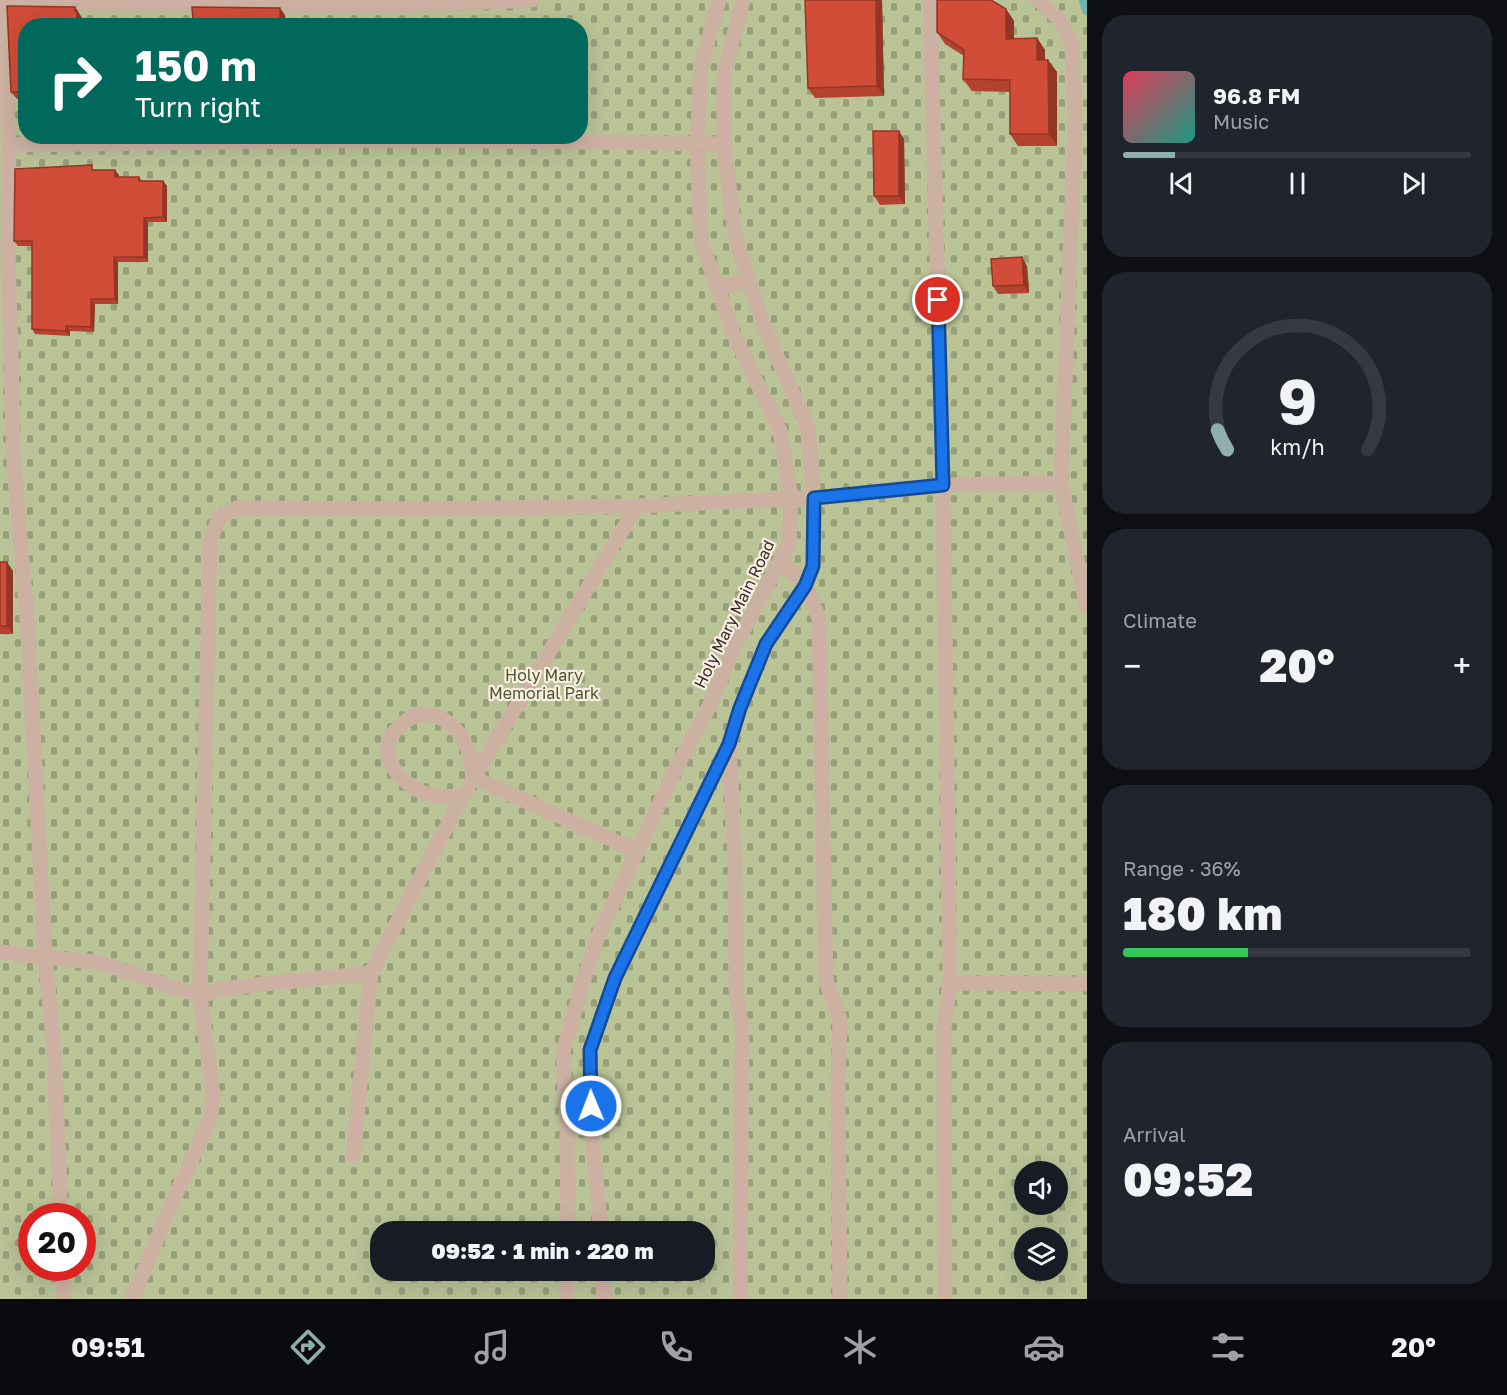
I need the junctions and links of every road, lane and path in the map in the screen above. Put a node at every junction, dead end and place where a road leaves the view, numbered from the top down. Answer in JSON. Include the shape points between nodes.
{"nodes":[{"id":1,"x":533,"y":0,"type":"edge"},
{"id":2,"x":719,"y":0,"type":"edge"},
{"id":3,"x":930,"y":0,"type":"edge"},
{"id":4,"x":1038,"y":0,"type":"edge"},
{"id":5,"x":742,"y":1,"type":"edge"},
{"id":6,"x":2,"y":2,"type":"edge"},
{"id":7,"x":588,"y":143,"type":"edge"},
{"id":8,"x":87,"y":144,"type":"edge"},
{"id":9,"x":724,"y":144,"type":"junction"},
{"id":10,"x":9,"y":145,"type":"junction"},
{"id":11,"x":697,"y":145,"type":"junction"},
{"id":12,"x":749,"y":279,"type":"junction"},
{"id":13,"x":718,"y":289,"type":"junction"},
{"id":14,"x":1061,"y":483,"type":"junction"},
{"id":15,"x":943,"y":485,"type":"junction"},
{"id":16,"x":814,"y":498,"type":"junction"},
{"id":17,"x":791,"y":500,"type":"junction"},
{"id":18,"x":637,"y":506,"type":"junction"},
{"id":19,"x":782,"y":560,"type":"junction"},
{"id":20,"x":805,"y":586,"type":"junction"},
{"id":21,"x":1087,"y":608,"type":"edge"},
{"id":22,"x":729,"y":744,"type":"junction"},
{"id":23,"x":474,"y":778,"type":"junction"},
{"id":24,"x":462,"y":797,"type":"junction"},
{"id":25,"x":637,"y":851,"type":"junction"},
{"id":26,"x":0,"y":952,"type":"edge"},
{"id":27,"x":45,"y":958,"type":"junction"},
{"id":28,"x":371,"y":973,"type":"junction"},
{"id":29,"x":950,"y":982,"type":"junction"},
{"id":30,"x":1087,"y":984,"type":"edge"},
{"id":31,"x":200,"y":996,"type":"junction"},
{"id":32,"x":353,"y":1156,"type":"dead end"},
{"id":33,"x":60,"y":1203,"type":"edge"},
{"id":34,"x":568,"y":1221,"type":"edge"},
{"id":35,"x":600,"y":1221,"type":"edge"},
{"id":36,"x":63,"y":1281,"type":"edge"},
{"id":37,"x":566,"y":1281,"type":"edge"},
{"id":38,"x":603,"y":1281,"type":"edge"},
{"id":39,"x":64,"y":1299,"type":"edge"},
{"id":40,"x":132,"y":1299,"type":"edge"},
{"id":41,"x":566,"y":1299,"type":"edge"},
{"id":42,"x":604,"y":1299,"type":"edge"},
{"id":43,"x":740,"y":1299,"type":"edge"},
{"id":44,"x":840,"y":1299,"type":"edge"},
{"id":45,"x":945,"y":1299,"type":"edge"}],
"edges":[{"from":1,"to":6,"type":"lane","via":[[397,6]]},
{"from":2,"to":11,"type":"lane","name":"Holy Mary Main Road","via":[[701,66]]},
{"from":3,"to":15,"type":"lane"},
{"from":4,"to":14,"type":"lane","via":[[1059,19],[1072,44],[1075,128]]},
{"from":5,"to":9,"type":"lane","via":[[724,73]]},
{"from":6,"to":10,"type":"lane"},
{"from":7,"to":11,"type":"lane"},
{"from":8,"to":10,"type":"lane"},
{"from":9,"to":11,"type":"lane"},
{"from":9,"to":12,"type":"lane","via":[[735,236]]},
{"from":10,"to":27,"type":"lane","via":[[14,466],[28,630]]},
{"from":11,"to":13,"type":"lane","name":"Holy Mary Main Road","via":[[701,241]]},
{"from":12,"to":13,"type":"lane"},
{"from":12,"to":16,"type":"lane","via":[[763,324],[808,429]]},
{"from":13,"to":17,"type":"lane","name":"Holy Mary Main Road","via":[[733,333],[780,431]]},
{"from":14,"to":15,"type":"lane"},
{"from":14,"to":21,"type":"lane"},
{"from":15,"to":16,"type":"lane"},
{"from":15,"to":29,"type":"lane"},
{"from":16,"to":17,"type":"lane"},
{"from":16,"to":20,"type":"lane","via":[[813,566]]},
{"from":17,"to":18,"type":"lane"},
{"from":17,"to":19,"type":"lane","name":"Holy Mary Main Road","via":[[789,544]]},
{"from":18,"to":23,"type":"lane"},
{"from":18,"to":31,"type":"lane","via":[[237,508],[219,517],[210,542]]},
{"from":19,"to":20,"type":"lane"},
{"from":19,"to":25,"type":"lane","name":"Holy Mary Main Road","via":[[733,650]]},
{"from":20,"to":22,"type":"lane","via":[[766,644]]},
{"from":20,"to":44,"type":"lane","via":[[819,618],[826,981],[840,1019]]},
{"from":22,"to":35,"type":"lane","via":[[615,978],[590,1050],[591,1125]]},
{"from":22,"to":43,"type":"lane","via":[[736,990],[742,1029]]},
{"from":23,"to":24,"type":"lane"},
{"from":23,"to":24,"type":"lane","via":[[468,750],[456,729],[441,717],[424,713],[407,720],[393,733],[388,747],[392,766],[408,785],[428,794]]},
{"from":23,"to":25,"type":"lane"},
{"from":24,"to":28,"type":"lane"},
{"from":25,"to":34,"type":"lane","name":"Holy Mary Main Road","via":[[599,934],[562,1052]]},
{"from":26,"to":27,"type":"lane"},
{"from":27,"to":31,"type":"lane","via":[[101,963]]},
{"from":27,"to":33,"type":"lane","via":[[54,1047]]},
{"from":28,"to":31,"type":"lane","via":[[228,988]]},
{"from":28,"to":32,"type":"lane"},
{"from":29,"to":30,"type":"lane"},
{"from":29,"to":45,"type":"lane","via":[[944,1028]]},
{"from":31,"to":40,"type":"lane","via":[[213,1094],[211,1117]]},
{"from":36,"to":39,"type":"lane"},
{"from":37,"to":41,"type":"lane"},
{"from":38,"to":42,"type":"lane"}]}
